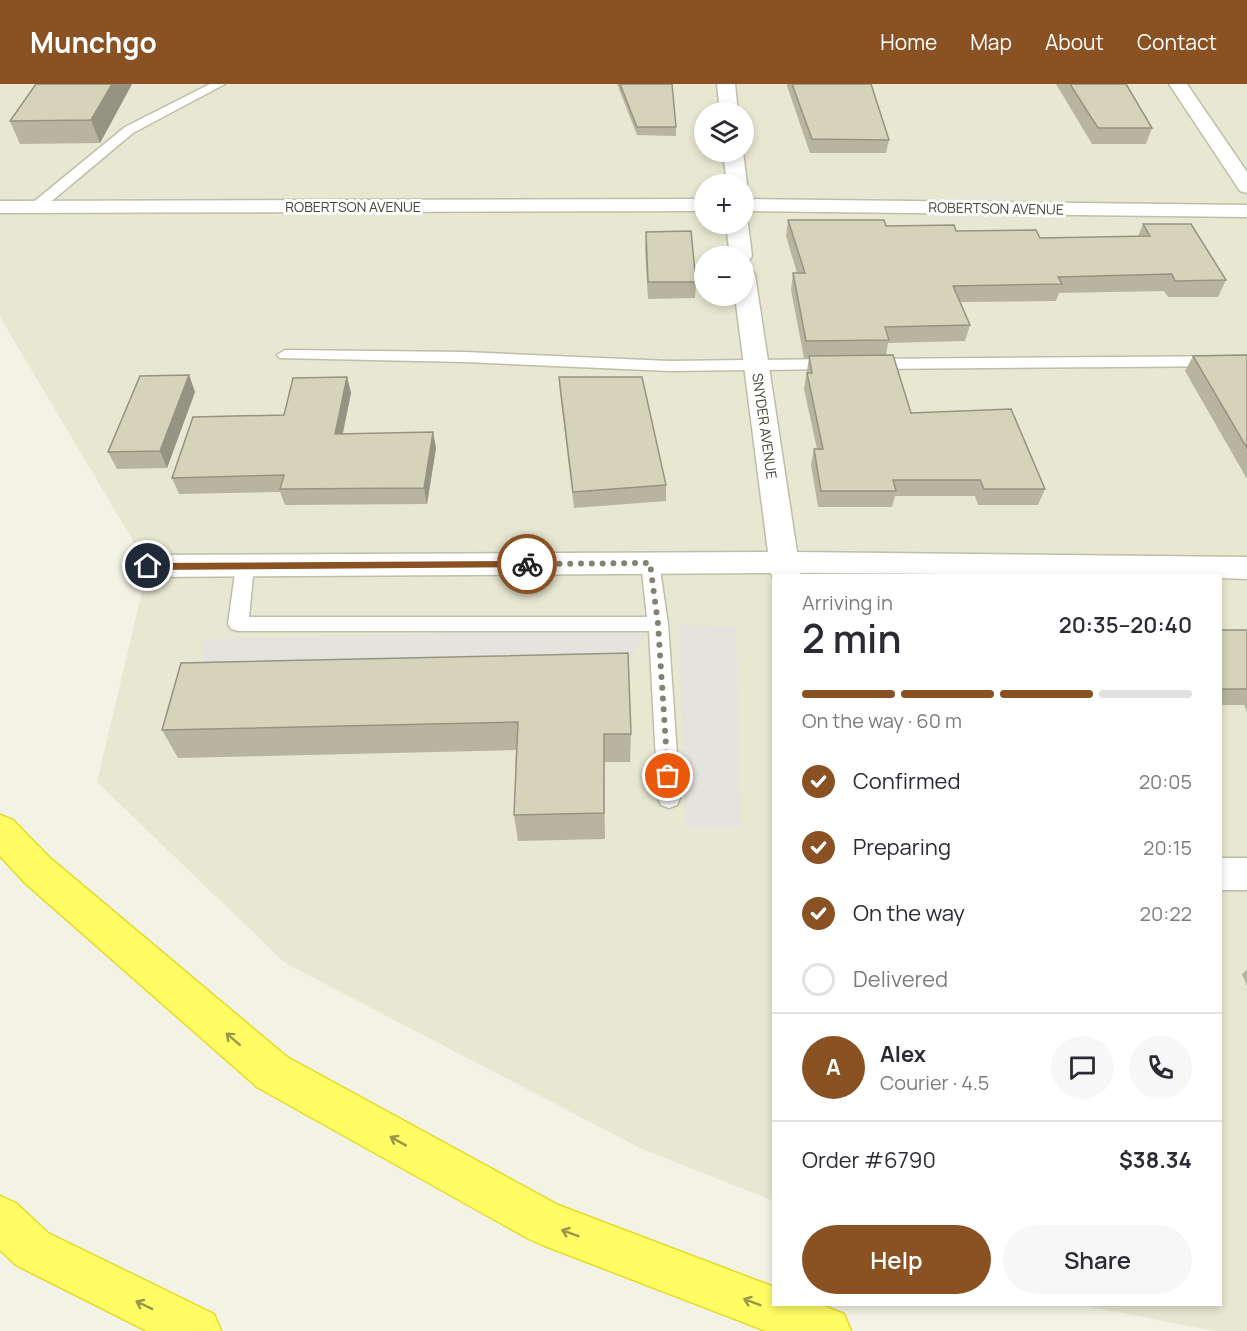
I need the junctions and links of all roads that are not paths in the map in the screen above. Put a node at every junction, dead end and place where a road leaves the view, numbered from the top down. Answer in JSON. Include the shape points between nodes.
{"nodes":[{"id":1,"x":219,"y":84,"type":"edge"},
{"id":2,"x":726,"y":84,"type":"edge"},
{"id":3,"x":1178,"y":84,"type":"edge"},
{"id":4,"x":728,"y":102,"type":"edge"},
{"id":5,"x":1247,"y":187,"type":"edge"},
{"id":6,"x":694,"y":205,"type":"edge"},
{"id":7,"x":754,"y":205,"type":"edge"},
{"id":8,"x":0,"y":207,"type":"edge"},
{"id":9,"x":36,"y":207,"type":"junction"},
{"id":10,"x":1247,"y":211,"type":"edge"},
{"id":11,"x":748,"y":306,"type":"edge"},
{"id":12,"x":285,"y":355,"type":"dead end"},
{"id":13,"x":1247,"y":361,"type":"edge"},
{"id":14,"x":756,"y":365,"type":"junction"},
{"id":15,"x":650,"y":563,"type":"junction"},
{"id":16,"x":148,"y":566,"type":"dead end"},
{"id":17,"x":245,"y":566,"type":"junction"},
{"id":18,"x":1247,"y":568,"type":"edge"},
{"id":19,"x":785,"y":569,"type":"edge"},
{"id":20,"x":658,"y":624,"type":"junction"},
{"id":21,"x":669,"y":798,"type":"dead end"},
{"id":22,"x":0,"y":806,"type":"edge"},
{"id":23,"x":0,"y":831,"type":"edge"},
{"id":24,"x":36,"y":870,"type":"junction"},
{"id":25,"x":1222,"y":874,"type":"edge"},
{"id":26,"x":1247,"y":874,"type":"edge"},
{"id":27,"x":0,"y":1220,"type":"edge"},
{"id":28,"x":197,"y":1331,"type":"edge"},
{"id":29,"x":827,"y":1331,"type":"edge"}],
"edges":[{"from":1,"to":9,"type":"lane","via":[[129,130]]},
{"from":2,"to":4,"type":"street"},
{"from":3,"to":5,"type":"street"},
{"from":6,"to":9,"type":"street","name":"ROBERTSON AVENUE"},
{"from":7,"to":10,"type":"street","name":"ROBERTSON AVENUE"},
{"from":8,"to":9,"type":"street","name":"ROBERTSON AVENUE"},
{"from":11,"to":14,"type":"street","name":"SNYDER AVENUE"},
{"from":12,"to":14,"type":"lane"},
{"from":13,"to":14,"type":"lane"},
{"from":14,"to":19,"type":"street","name":"SNYDER AVENUE"},
{"from":15,"to":17,"type":"street"},
{"from":15,"to":19,"type":"street"},
{"from":15,"to":20,"type":"lane"},
{"from":16,"to":17,"type":"street"},
{"from":17,"to":20,"type":"lane","via":[[238,624]]},
{"from":18,"to":19,"type":"street"},
{"from":20,"to":21,"type":"lane"},
{"from":22,"to":24,"type":"highway"},
{"from":23,"to":24,"type":"highway"},
{"from":29,"to":24,"type":"highway","one_way":true,"via":[[545,1223],[272,1072]]},
{"from":25,"to":26,"type":"street"},
{"from":28,"to":27,"type":"highway","one_way":true,"via":[[32,1249]]}]}
